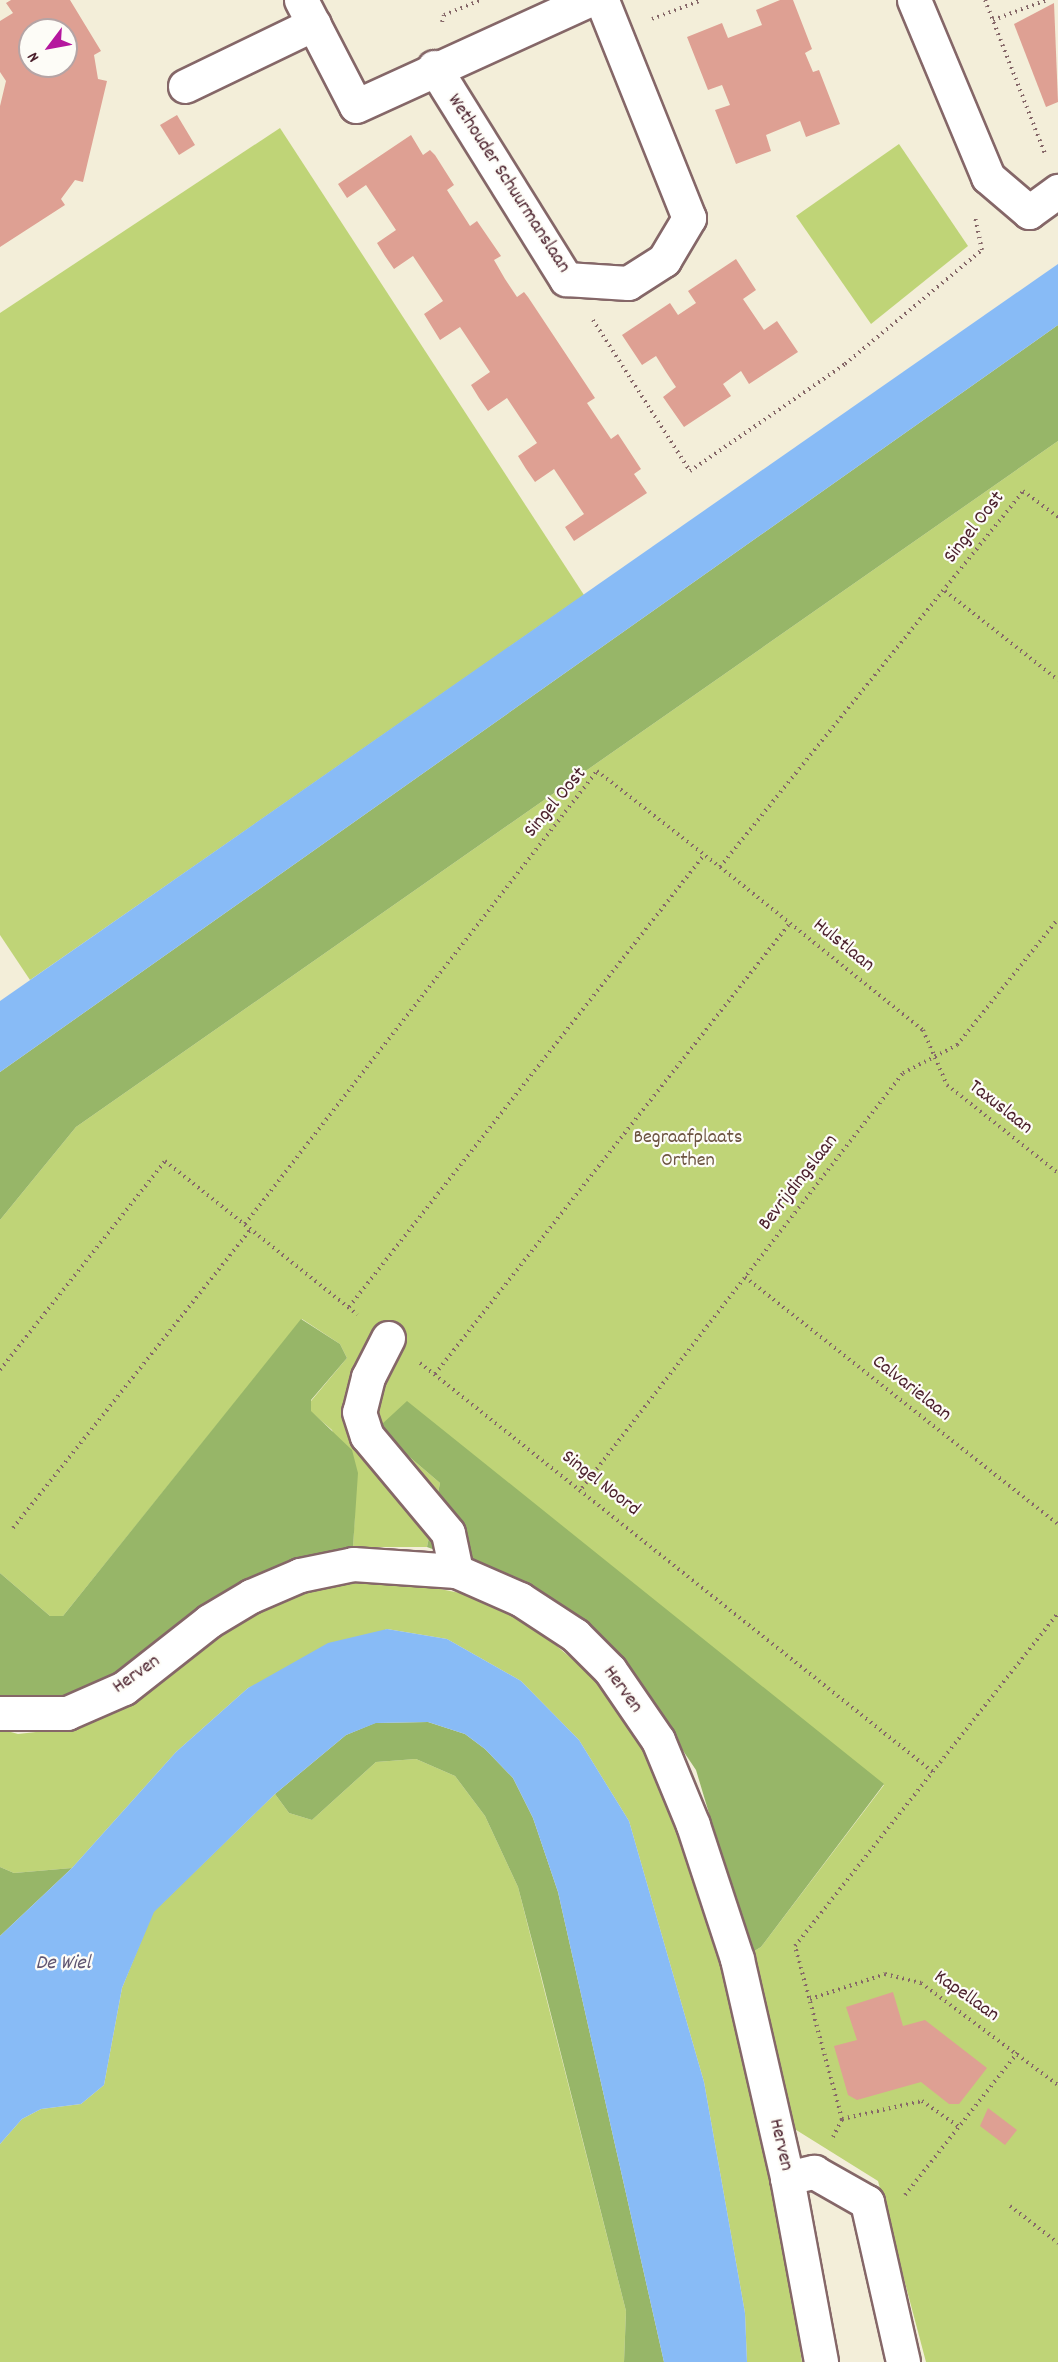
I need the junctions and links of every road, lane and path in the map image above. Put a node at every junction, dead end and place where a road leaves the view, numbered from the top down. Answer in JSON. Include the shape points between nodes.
{"nodes":[{"id":1,"x":589,"y":0,"type":"edge"},
{"id":2,"x":602,"y":0,"type":"edge"},
{"id":3,"x":914,"y":0,"type":"edge"},
{"id":4,"x":985,"y":0,"type":"edge"},
{"id":5,"x":1047,"y":0,"type":"edge"},
{"id":6,"x":308,"y":12,"type":"edge"},
{"id":7,"x":993,"y":20,"type":"junction"},
{"id":8,"x":434,"y":68,"type":"junction"},
{"id":9,"x":185,"y":86,"type":"dead end"},
{"id":10,"x":988,"y":177,"type":"junction"},
{"id":11,"x":1054,"y":179,"type":"edge"},
{"id":12,"x":566,"y":279,"type":"junction"},
{"id":13,"x":1058,"y":517,"type":"edge"},
{"id":14,"x":945,"y":591,"type":"junction"},
{"id":15,"x":1058,"y":680,"type":"edge"},
{"id":16,"x":704,"y":854,"type":"junction"},
{"id":17,"x":720,"y":867,"type":"junction"},
{"id":18,"x":1058,"y":919,"type":"edge"},
{"id":19,"x":790,"y":923,"type":"junction"},
{"id":20,"x":935,"y":1057,"type":"junction"},
{"id":21,"x":1058,"y":1173,"type":"edge"},
{"id":22,"x":245,"y":1224,"type":"junction"},
{"id":23,"x":251,"y":1229,"type":"junction"},
{"id":24,"x":745,"y":1277,"type":"junction"},
{"id":25,"x":349,"y":1307,"type":"junction"},
{"id":26,"x":388,"y":1338,"type":"junction"},
{"id":27,"x":0,"y":1370,"type":"edge"},
{"id":28,"x":435,"y":1374,"type":"junction"},
{"id":29,"x":582,"y":1488,"type":"junction"},
{"id":30,"x":1058,"y":1524,"type":"edge"},
{"id":31,"x":14,"y":1528,"type":"dead end"},
{"id":32,"x":456,"y":1571,"type":"junction"},
{"id":33,"x":1058,"y":1613,"type":"edge"},
{"id":34,"x":0,"y":1713,"type":"edge"},
{"id":35,"x":933,"y":1772,"type":"junction"},
{"id":36,"x":810,"y":1999,"type":"junction"},
{"id":37,"x":1018,"y":2052,"type":"junction"},
{"id":38,"x":1058,"y":2085,"type":"edge"},
{"id":39,"x":842,"y":2119,"type":"junction"},
{"id":40,"x":958,"y":2126,"type":"junction"},
{"id":41,"x":801,"y":2175,"type":"junction"},
{"id":42,"x":1011,"y":2206,"type":"dead end"},
{"id":43,"x":874,"y":2234,"type":"junction"},
{"id":44,"x":1058,"y":2243,"type":"edge"},
{"id":45,"x":821,"y":2362,"type":"edge"},
{"id":46,"x":903,"y":2362,"type":"edge"}],
"edges":[{"from":1,"to":8,"type":"street"},
{"from":2,"to":12,"type":"street","name":"Wethouder Schuurmanslaan","via":[[689,218],[664,260],[628,283]]},
{"from":3,"to":10,"type":"street"},
{"from":4,"to":7,"type":"path"},
{"from":5,"to":7,"type":"path"},
{"from":6,"to":8,"type":"street","via":[[356,106]]},
{"from":6,"to":9,"type":"street"},
{"from":7,"to":11,"type":"path"},
{"from":8,"to":12,"type":"street","name":"Wethouder Schuurmanslaan"},
{"from":10,"to":11,"type":"street","via":[[1029,212]]},
{"from":10,"to":12,"type":"path","via":[[971,202],[982,250],[845,364],[690,471]]},
{"from":13,"to":14,"type":"path","name":"Singel Oost","via":[[1023,490]]},
{"from":14,"to":15,"type":"path","name":"Singel Oost"},
{"from":14,"to":17,"type":"path","name":"Singel Oost"},
{"from":16,"to":17,"type":"path","name":"Singel Oost"},
{"from":16,"to":22,"type":"path","name":"Singel Oost","via":[[597,771]]},
{"from":16,"to":25,"type":"path"},
{"from":17,"to":19,"type":"path","name":"Hulstlaan"},
{"from":18,"to":20,"type":"path","name":"Bevrijdingslaan","via":[[957,1045]]},
{"from":19,"to":20,"type":"path","name":"Hulstlaan","via":[[923,1030]]},
{"from":19,"to":28,"type":"path"},
{"from":20,"to":21,"type":"path","name":"Taxuslaan","via":[[947,1085]]},
{"from":20,"to":24,"type":"path","name":"Bevrijdingslaan","via":[[903,1073]]},
{"from":22,"to":23,"type":"path","name":"Singel Noord"},
{"from":22,"to":27,"type":"path","name":"Singel Noord","via":[[165,1161]]},
{"from":23,"to":25,"type":"path","name":"Singel Noord"},
{"from":23,"to":31,"type":"path"},
{"from":24,"to":29,"type":"path","name":"Bevrijdingslaan"},
{"from":24,"to":30,"type":"path","name":"Calvarielaan"},
{"from":25,"to":26,"type":"path","name":"Singel Noord"},
{"from":26,"to":28,"type":"path","name":"Singel Noord"},
{"from":26,"to":32,"type":"street","via":[[368,1377],[359,1412],[367,1436],[447,1533]]},
{"from":28,"to":29,"type":"path","name":"Singel Noord"},
{"from":29,"to":35,"type":"path","name":"Singel Noord"},
{"from":32,"to":34,"type":"street","name":"Herven","via":[[353,1564],[300,1575],[209,1621],[124,1688],[67,1713],[20,1717]]},
{"from":32,"to":41,"type":"street","name":"Herven","via":[[520,1599],[574,1635],[610,1670],[658,1740],[693,1825]]},
{"from":33,"to":35,"type":"path"},
{"from":35,"to":36,"type":"path","via":[[795,1946]]},
{"from":36,"to":37,"type":"path","name":"Kapellaan","via":[[885,1974],[921,1983]]},
{"from":36,"to":39,"type":"path"},
{"from":37,"to":38,"type":"path","name":"Kapellaan"},
{"from":37,"to":40,"type":"path"},
{"from":39,"to":40,"type":"path","via":[[922,2101]]},
{"from":39,"to":41,"type":"path"},
{"from":40,"to":43,"type":"path"},
{"from":41,"to":43,"type":"street","via":[[867,2202]]},
{"from":41,"to":45,"type":"street","name":"Herven"},
{"from":42,"to":44,"type":"path"},
{"from":43,"to":46,"type":"street"}]}
